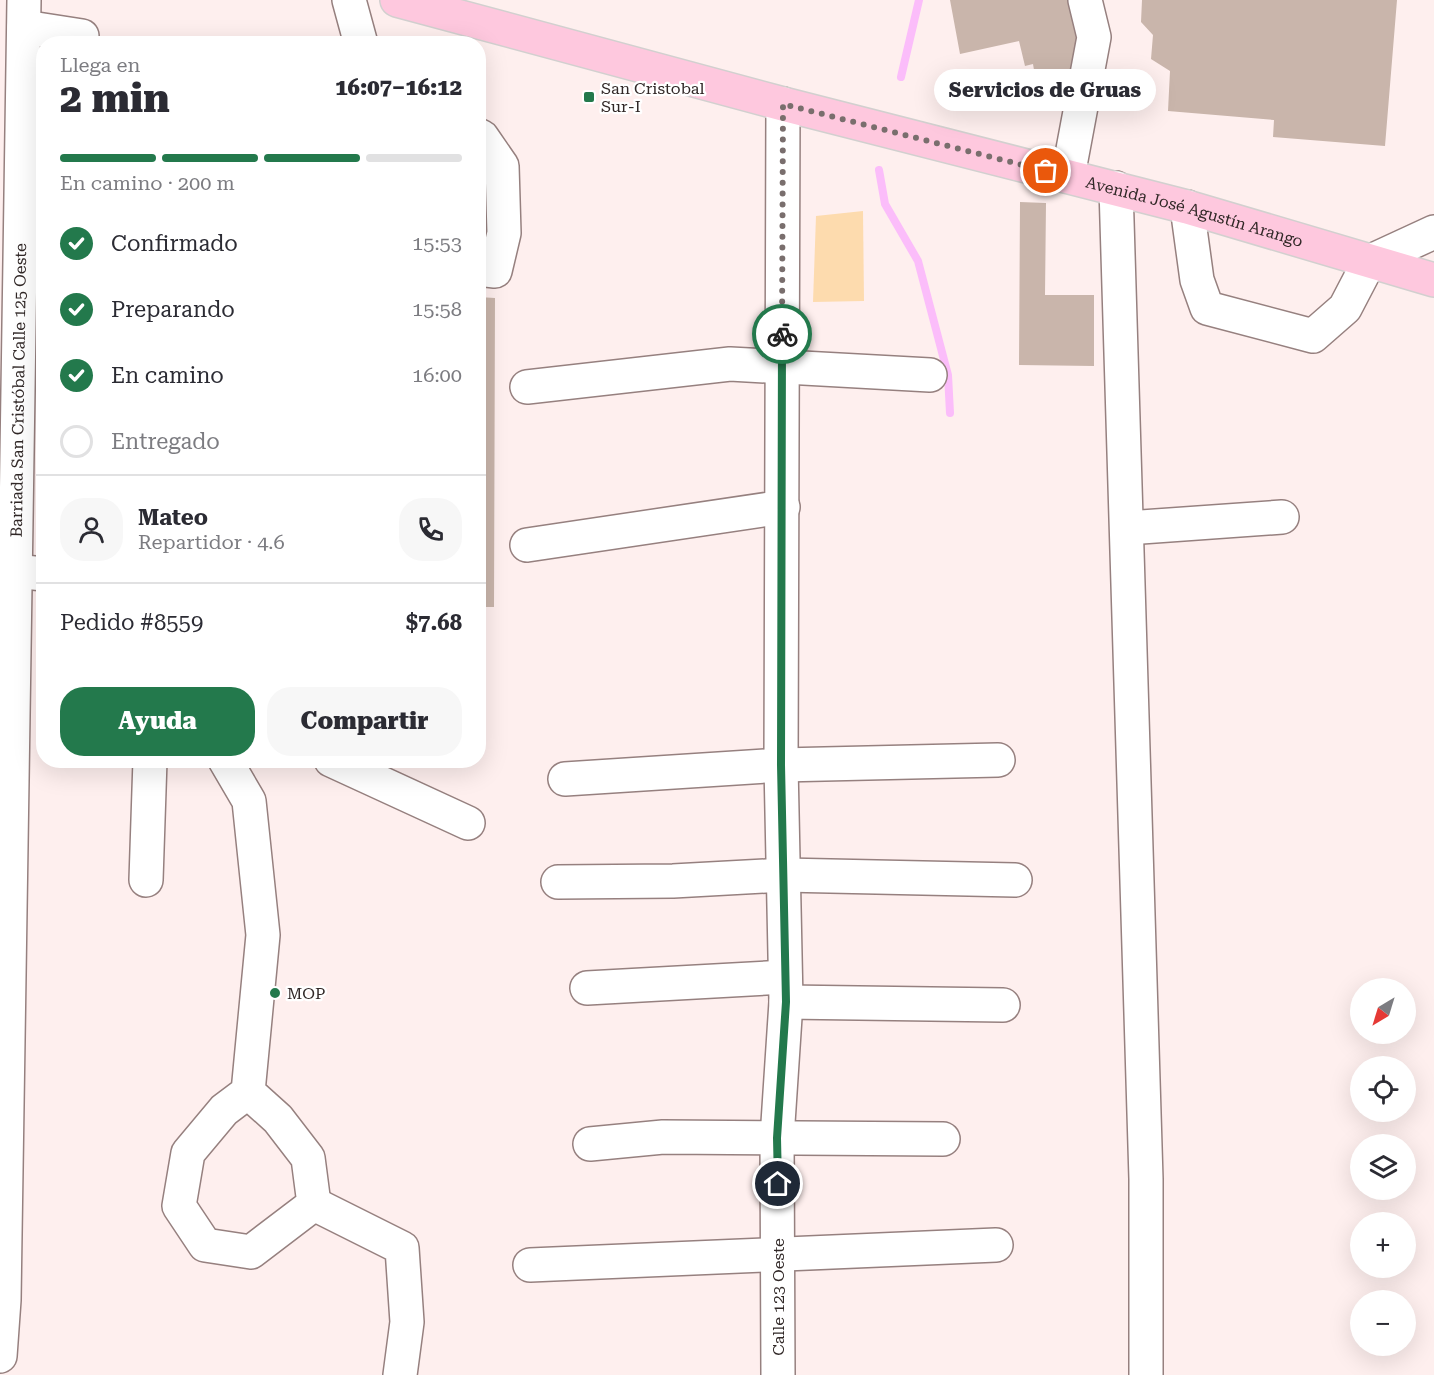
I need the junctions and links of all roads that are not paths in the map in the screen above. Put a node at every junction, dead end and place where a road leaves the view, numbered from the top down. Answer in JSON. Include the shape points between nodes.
{"nodes":[{"id":1,"x":349,"y":0,"type":"edge"},
{"id":2,"x":398,"y":0,"type":"edge"},
{"id":3,"x":1085,"y":0,"type":"edge"},
{"id":4,"x":24,"y":14,"type":"edge"},
{"id":5,"x":82,"y":36,"type":"dead end"},
{"id":6,"x":359,"y":36,"type":"edge"},
{"id":7,"x":783,"y":104,"type":"junction"},
{"id":8,"x":11,"y":131,"type":"edge"},
{"id":9,"x":486,"y":142,"type":"edge"},
{"id":10,"x":1068,"y":176,"type":"junction"},
{"id":11,"x":1116,"y":188,"type":"junction"},
{"id":12,"x":1187,"y":207,"type":"junction"},
{"id":13,"x":1434,"y":232,"type":"edge"},
{"id":14,"x":1369,"y":262,"type":"junction"},
{"id":15,"x":486,"y":270,"type":"edge"},
{"id":16,"x":1434,"y":280,"type":"edge"},
{"id":17,"x":782,"y":366,"type":"junction"},
{"id":18,"x":930,"y":375,"type":"dead end"},
{"id":19,"x":527,"y":387,"type":"dead end"},
{"id":20,"x":30,"y":428,"type":"edge"},
{"id":21,"x":783,"y":507,"type":"junction"},
{"id":22,"x":1282,"y":517,"type":"dead end"},
{"id":23,"x":1127,"y":528,"type":"junction"},
{"id":24,"x":527,"y":544,"type":"dead end"},
{"id":25,"x":29,"y":572,"type":"edge"},
{"id":26,"x":7,"y":631,"type":"edge"},
{"id":27,"x":998,"y":759,"type":"dead end"},
{"id":28,"x":781,"y":765,"type":"junction"},
{"id":29,"x":150,"y":768,"type":"edge"},
{"id":30,"x":230,"y":768,"type":"edge"},
{"id":31,"x":348,"y":768,"type":"edge"},
{"id":32,"x":6,"y":778,"type":"edge"},
{"id":33,"x":565,"y":779,"type":"dead end"},
{"id":34,"x":468,"y":823,"type":"dead end"},
{"id":35,"x":784,"y":875,"type":"junction"},
{"id":36,"x":146,"y":880,"type":"dead end"},
{"id":37,"x":1015,"y":880,"type":"dead end"},
{"id":38,"x":558,"y":882,"type":"dead end"},
{"id":39,"x":5,"y":944,"type":"edge"},
{"id":40,"x":586,"y":988,"type":"dead end"},
{"id":41,"x":785,"y":989,"type":"junction"},
{"id":42,"x":1003,"y":1005,"type":"dead end"},
{"id":43,"x":248,"y":1092,"type":"junction"},
{"id":44,"x":777,"y":1138,"type":"junction"},
{"id":45,"x":943,"y":1139,"type":"dead end"},
{"id":46,"x":590,"y":1144,"type":"dead end"},
{"id":47,"x":314,"y":1204,"type":"junction"},
{"id":48,"x":996,"y":1245,"type":"dead end"},
{"id":49,"x":778,"y":1253,"type":"junction"},
{"id":50,"x":530,"y":1265,"type":"dead end"},
{"id":51,"x":2,"y":1300,"type":"edge"},
{"id":52,"x":0,"y":1356,"type":"edge"},
{"id":53,"x":400,"y":1375,"type":"edge"},
{"id":54,"x":778,"y":1375,"type":"edge"},
{"id":55,"x":1146,"y":1375,"type":"edge"}],
"edges":[{"from":1,"to":6,"type":"street"},
{"from":2,"to":7,"type":"main road","name":"Avenida José Agustín Arango"},
{"from":3,"to":10,"type":"street","via":[[1094,37]]},
{"from":4,"to":5,"type":"street"},
{"from":4,"to":8,"type":"street","name":"Barriada San Cristóbal Calle 125 Oeste"},
{"from":7,"to":10,"type":"main road","name":"Avenida José Agustín Arango"},
{"from":7,"to":17,"type":"street","name":"Calle 123 Oeste"},
{"from":8,"to":20,"type":"street","name":"Barriada San Cristóbal Calle 125 Oeste"},
{"from":9,"to":15,"type":"street","via":[[502,166],[504,233],[495,271]]},
{"from":10,"to":11,"type":"main road","name":"Avenida José Agustín Arango"},
{"from":11,"to":12,"type":"main road","name":"Avenida José Agustín Arango"},
{"from":11,"to":23,"type":"street"},
{"from":12,"to":14,"type":"main road","name":"Avenida José Agustín Arango"},
{"from":12,"to":14,"type":"street","via":[[1197,280],[1206,308],[1313,336],[1345,308]]},
{"from":13,"to":14,"type":"street"},
{"from":14,"to":16,"type":"main road","name":"Avenida José Agustín Arango"},
{"from":17,"to":18,"type":"street"},
{"from":17,"to":19,"type":"street","via":[[730,364]]},
{"from":17,"to":21,"type":"street","name":"Calle 123 Oeste"},
{"from":20,"to":25,"type":"street","name":"Barriada San Cristóbal Calle 125 Oeste"},
{"from":21,"to":24,"type":"street"},
{"from":21,"to":28,"type":"street","name":"Calle 123 Oeste"},
{"from":22,"to":23,"type":"street"},
{"from":23,"to":55,"type":"street","via":[[1146,1179]]},
{"from":25,"to":26,"type":"street","name":"Barriada San Cristóbal Calle 125 Oeste"},
{"from":26,"to":32,"type":"street","name":"Barriada San Cristóbal Calle 125 Oeste"},
{"from":27,"to":28,"type":"street"},
{"from":28,"to":33,"type":"street"},
{"from":28,"to":35,"type":"street","name":"Calle 123 Oeste"},
{"from":29,"to":36,"type":"street"},
{"from":30,"to":43,"type":"street","via":[[249,801],[263,935]]},
{"from":31,"to":34,"type":"street"},
{"from":32,"to":39,"type":"street","name":"Barriada San Cristóbal Calle 125 Oeste"},
{"from":35,"to":37,"type":"street"},
{"from":35,"to":38,"type":"street"},
{"from":35,"to":41,"type":"street","name":"Calle 123 Oeste"},
{"from":39,"to":51,"type":"street","name":"Barriada San Cristóbal Calle 125 Oeste"},
{"from":40,"to":41,"type":"street"},
{"from":41,"to":42,"type":"street"},
{"from":41,"to":44,"type":"street","name":"Calle 123 Oeste"},
{"from":43,"to":47,"type":"street","via":[[278,1119],[308,1158]]},
{"from":43,"to":47,"type":"street","via":[[224,1110],[188,1153],[179,1206],[205,1245],[251,1252]]},
{"from":44,"to":45,"type":"street"},
{"from":44,"to":46,"type":"street","via":[[663,1137]]},
{"from":44,"to":49,"type":"street","name":"Calle 123 Oeste"},
{"from":47,"to":53,"type":"street","via":[[402,1248],[407,1322]]},
{"from":48,"to":49,"type":"street"},
{"from":49,"to":50,"type":"street"},
{"from":49,"to":54,"type":"street","name":"Calle 123 Oeste"},
{"from":51,"to":52,"type":"street","name":"Barriada San Cristóbal Calle 125 Oeste"}]}
